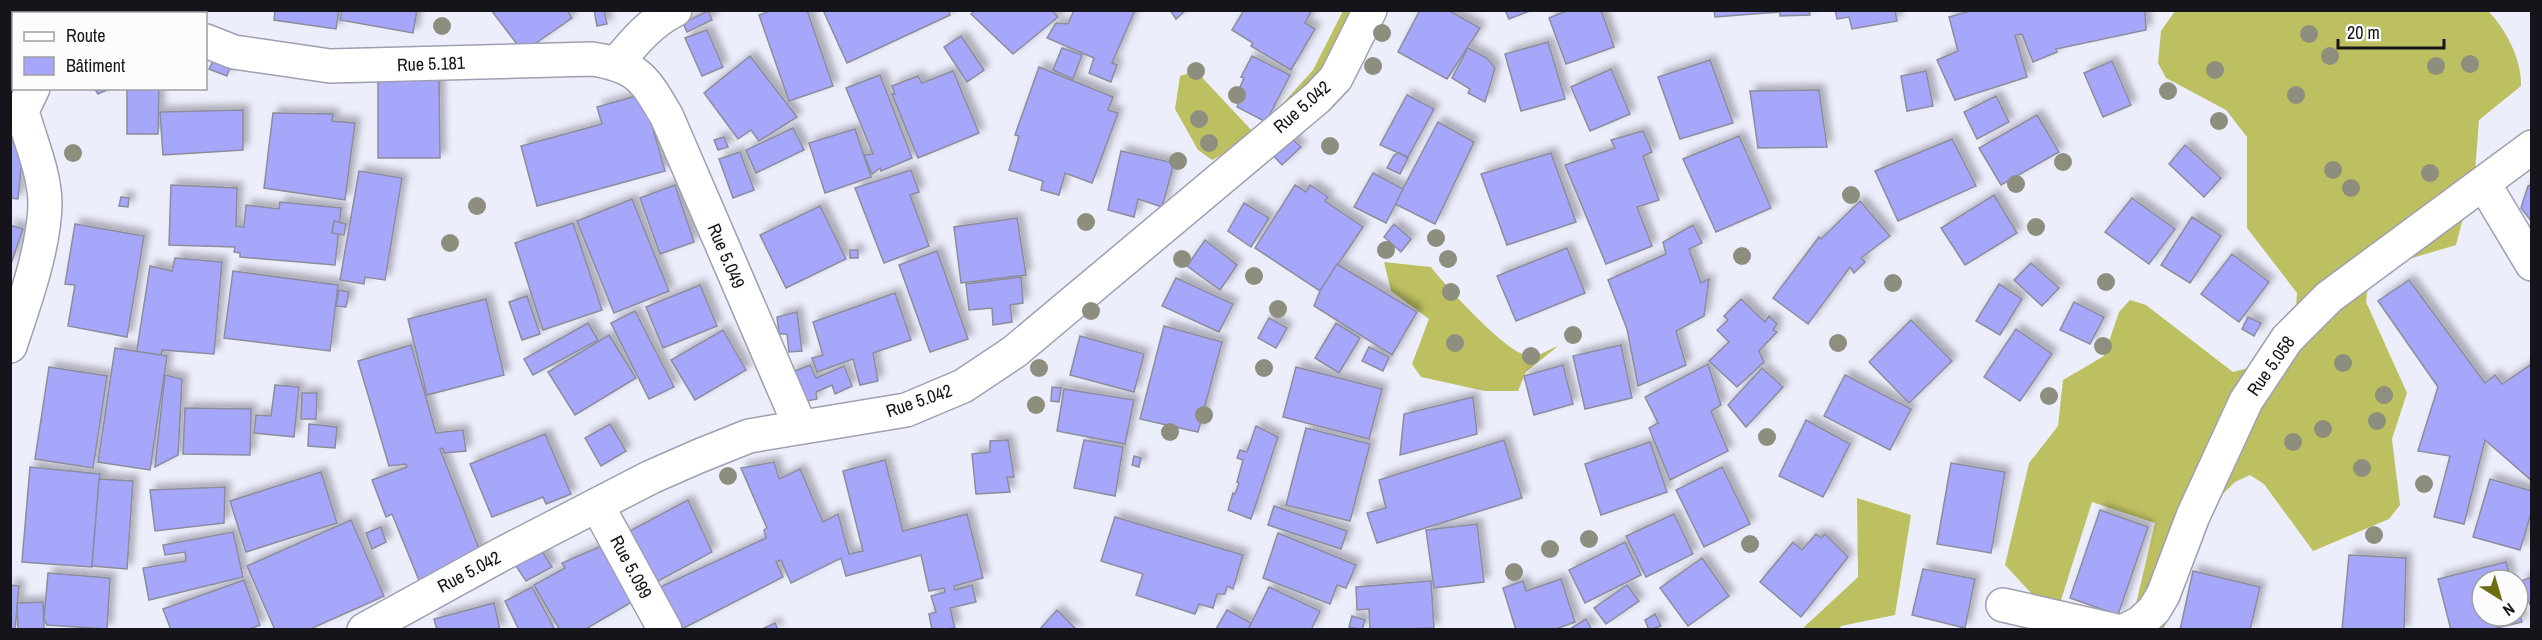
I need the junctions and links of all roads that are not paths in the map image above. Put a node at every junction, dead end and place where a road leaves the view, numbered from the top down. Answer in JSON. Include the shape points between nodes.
{"nodes":[{"id":1,"x":675,"y":10,"type":"edge"},
{"id":2,"x":1370,"y":10,"type":"edge"},
{"id":3,"x":207,"y":41,"type":"edge"},
{"id":4,"x":617,"y":63,"type":"junction"},
{"id":5,"x":650,"y":87,"type":"joint"},
{"id":6,"x":32,"y":90,"type":"edge"},
{"id":7,"x":2532,"y":147,"type":"edge"},
{"id":8,"x":2484,"y":184,"type":"junction"},
{"id":9,"x":2532,"y":264,"type":"edge"},
{"id":10,"x":10,"y":346,"type":"edge"},
{"id":11,"x":800,"y":426,"type":"junction"},
{"id":12,"x":597,"y":505,"type":"junction"},
{"id":13,"x":2003,"y":605,"type":"dead end"},
{"id":14,"x":364,"y":630,"type":"edge"},
{"id":15,"x":665,"y":630,"type":"edge"},
{"id":16,"x":2113,"y":630,"type":"edge"},
{"id":17,"x":2126,"y":630,"type":"edge"}],
"edges":[{"from":1,"to":4,"type":"street","via":[[638,37]]},
{"from":2,"to":11,"type":"street","name":"Rue 5.042","via":[[1336,78],[1317,98],[1014,352],[963,386],[906,410]]},
{"from":3,"to":4,"type":"street","name":"Rue 5.181","via":[[234,52],[330,66],[592,59]]},
{"from":4,"to":5,"type":"street","name":"Rue 5.181","via":[[631,69]]},
{"from":5,"to":11,"type":"street","name":"Rue 5.049","via":[[667,117]]},
{"from":6,"to":10,"type":"street","via":[[22,111],[45,200],[23,305]]},
{"from":7,"to":8,"type":"street","name":"Rue 5.058"},
{"from":8,"to":9,"type":"street"},
{"from":8,"to":17,"type":"street","name":"Rue 5.058","via":[[2329,297],[2287,339],[2246,402],[2193,516],[2163,595],[2147,617]]},
{"from":11,"to":12,"type":"street","name":"Rue 5.042","via":[[739,440]]},
{"from":12,"to":14,"type":"street","name":"Rue 5.042"},
{"from":12,"to":15,"type":"street","name":"Rue 5.099"},
{"from":13,"to":16,"type":"street"}]}
